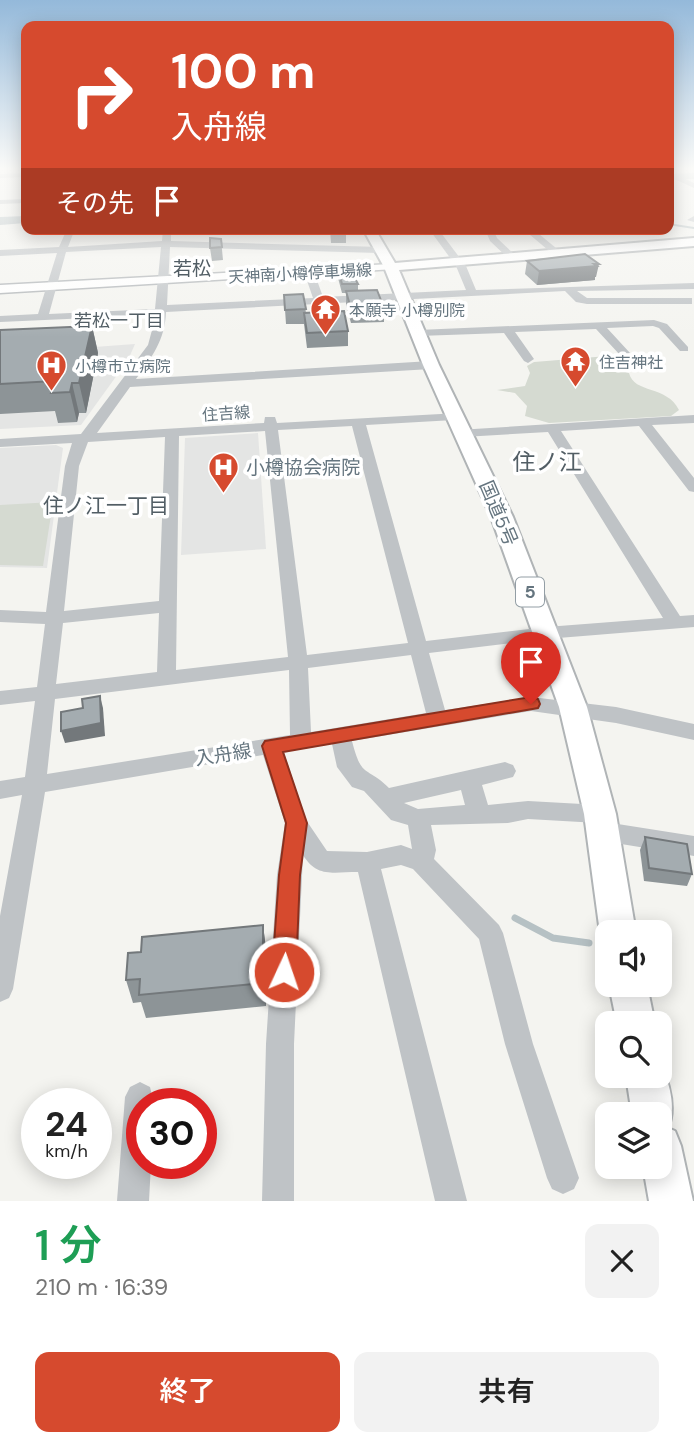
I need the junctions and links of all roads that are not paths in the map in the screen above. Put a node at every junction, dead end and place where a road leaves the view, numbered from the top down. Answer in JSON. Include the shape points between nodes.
{"nodes":[{"id":1,"x":68,"y":235,"type":"edge"},
{"id":2,"x":166,"y":235,"type":"edge"},
{"id":3,"x":372,"y":235,"type":"edge"},
{"id":4,"x":438,"y":235,"type":"edge"},
{"id":5,"x":492,"y":235,"type":"edge"},
{"id":6,"x":534,"y":235,"type":"edge"},
{"id":7,"x":694,"y":242,"type":"edge"},
{"id":8,"x":164,"y":244,"type":"junction"},
{"id":9,"x":62,"y":250,"type":"junction"},
{"id":10,"x":0,"y":253,"type":"edge"},
{"id":11,"x":557,"y":253,"type":"junction"},
{"id":12,"x":512,"y":257,"type":"junction"},
{"id":13,"x":385,"y":259,"type":"junction"},
{"id":14,"x":458,"y":261,"type":"junction"},
{"id":15,"x":309,"y":272,"type":"junction"},
{"id":16,"x":162,"y":280,"type":"junction"},
{"id":17,"x":53,"y":286,"type":"junction"},
{"id":18,"x":694,"y":286,"type":"edge"},
{"id":19,"x":568,"y":288,"type":"junction"},
{"id":20,"x":0,"y":289,"type":"edge"},
{"id":21,"x":472,"y":293,"type":"junction"},
{"id":22,"x":402,"y":297,"type":"junction"},
{"id":23,"x":319,"y":301,"type":"junction"},
{"id":24,"x":692,"y":301,"type":"edge"},
{"id":25,"x":160,"y":311,"type":"junction"},
{"id":26,"x":43,"y":318,"type":"junction"},
{"id":27,"x":0,"y":319,"type":"edge"},
{"id":28,"x":599,"y":326,"type":"junction"},
{"id":29,"x":509,"y":330,"type":"junction"},
{"id":30,"x":418,"y":333,"type":"junction"},
{"id":31,"x":684,"y":349,"type":"dead end"},
{"id":32,"x":624,"y":354,"type":"dead end"},
{"id":33,"x":528,"y":359,"type":"dead end"},
{"id":34,"x":431,"y":365,"type":"junction"},
{"id":35,"x":127,"y":383,"type":"junction"},
{"id":36,"x":694,"y":419,"type":"edge"},
{"id":37,"x":456,"y":420,"type":"junction"},
{"id":38,"x":642,"y":421,"type":"junction"},
{"id":39,"x":358,"y":422,"type":"junction"},
{"id":40,"x":271,"y":424,"type":"junction"},
{"id":41,"x":552,"y":427,"type":"junction"},
{"id":42,"x":172,"y":434,"type":"junction"},
{"id":43,"x":87,"y":435,"type":"junction"},
{"id":44,"x":0,"y":437,"type":"edge"},
{"id":45,"x":0,"y":443,"type":"edge"},
{"id":46,"x":694,"y":488,"type":"edge"},
{"id":47,"x":169,"y":606,"type":"junction"},
{"id":48,"x":0,"y":616,"type":"edge"},
{"id":49,"x":55,"y":618,"type":"junction"},
{"id":50,"x":694,"y":621,"type":"edge"},
{"id":51,"x":675,"y":622,"type":"junction"},
{"id":52,"x":546,"y":634,"type":"junction"},
{"id":53,"x":417,"y":649,"type":"junction"},
{"id":54,"x":298,"y":662,"type":"junction"},
{"id":55,"x":166,"y":677,"type":"junction"},
{"id":56,"x":45,"y":694,"type":"junction"},
{"id":57,"x":0,"y":698,"type":"edge"},
{"id":58,"x":573,"y":707,"type":"junction"},
{"id":59,"x":437,"y":718,"type":"junction"},
{"id":60,"x":694,"y":732,"type":"edge"},
{"id":61,"x":340,"y":735,"type":"junction"},
{"id":62,"x":301,"y":742,"type":"junction"},
{"id":63,"x":271,"y":746,"type":"junction"},
{"id":64,"x":505,"y":771,"type":"dead end"},
{"id":65,"x":469,"y":779,"type":"junction"},
{"id":66,"x":35,"y":784,"type":"junction"},
{"id":67,"x":0,"y":790,"type":"edge"},
{"id":68,"x":386,"y":798,"type":"junction"},
{"id":69,"x":479,"y":814,"type":"junction"},
{"id":70,"x":418,"y":818,"type":"junction"},
{"id":71,"x":602,"y":822,"type":"junction"},
{"id":72,"x":296,"y":823,"type":"junction"},
{"id":73,"x":694,"y":846,"type":"edge"},
{"id":74,"x":368,"y":862,"type":"junction"},
{"id":75,"x":421,"y":862,"type":"junction"},
{"id":76,"x":616,"y":920,"type":"edge"},
{"id":77,"x":0,"y":989,"type":"edge"},
{"id":78,"x":563,"y":1178,"type":"dead end"},
{"id":79,"x":134,"y":1179,"type":"edge"},
{"id":80,"x":667,"y":1179,"type":"edge"},
{"id":81,"x":133,"y":1201,"type":"edge"},
{"id":82,"x":278,"y":1201,"type":"edge"},
{"id":83,"x":451,"y":1201,"type":"edge"},
{"id":84,"x":671,"y":1201,"type":"edge"}],
"edges":[{"from":1,"to":9,"type":"street"},
{"from":2,"to":8,"type":"street"},
{"from":3,"to":13,"type":"highway","name":"国道5号","number":"5"},
{"from":4,"to":14,"type":"street"},
{"from":5,"to":12,"type":"street"},
{"from":6,"to":11,"type":"street"},
{"from":7,"to":11,"type":"highway"},
{"from":8,"to":9,"type":"street"},
{"from":8,"to":13,"type":"street","via":[[245,242]]},
{"from":8,"to":16,"type":"street"},
{"from":9,"to":10,"type":"street"},
{"from":9,"to":17,"type":"street"},
{"from":11,"to":12,"type":"highway"},
{"from":12,"to":14,"type":"highway"},
{"from":13,"to":14,"type":"highway"},
{"from":13,"to":15,"type":"main road","name":"天神南小樽停車場線"},
{"from":13,"to":22,"type":"highway","name":"国道5号","number":"5"},
{"from":14,"to":21,"type":"street"},
{"from":15,"to":16,"type":"main road","name":"天神南小樽停車場線"},
{"from":15,"to":23,"type":"street"},
{"from":16,"to":17,"type":"main road","name":"天神南小樽停車場線"},
{"from":16,"to":25,"type":"street"},
{"from":17,"to":20,"type":"main road","name":"天神南小樽停車場線"},
{"from":17,"to":26,"type":"street"},
{"from":18,"to":19,"type":"street"},
{"from":19,"to":21,"type":"street"},
{"from":19,"to":24,"type":"street","via":[[587,301]]},
{"from":21,"to":22,"type":"street"},
{"from":22,"to":23,"type":"street"},
{"from":22,"to":30,"type":"highway","name":"国道5号","number":"5"},
{"from":23,"to":25,"type":"street"},
{"from":25,"to":26,"type":"street"},
{"from":25,"to":35,"type":"street","via":[[153,345]]},
{"from":26,"to":27,"type":"street"},
{"from":28,"to":29,"type":"street"},
{"from":28,"to":31,"type":"street","via":[[654,323],[663,326]]},
{"from":28,"to":32,"type":"street"},
{"from":29,"to":30,"type":"street"},
{"from":29,"to":33,"type":"street"},
{"from":30,"to":34,"type":"highway","name":"国道5号","number":"5"},
{"from":34,"to":35,"type":"street"},
{"from":34,"to":37,"type":"highway","name":"国道5号","number":"5"},
{"from":35,"to":43,"type":"street"},
{"from":36,"to":38,"type":"street"},
{"from":37,"to":39,"type":"street","name":"住吉線"},
{"from":37,"to":40,"type":"street","name":"住吉線"},
{"from":37,"to":41,"type":"street"},
{"from":37,"to":52,"type":"highway","name":"国道5号","number":"5","via":[[502,517]]},
{"from":38,"to":41,"type":"street"},
{"from":38,"to":46,"type":"street"},
{"from":39,"to":40,"type":"street","name":"住吉線"},
{"from":39,"to":53,"type":"street"},
{"from":40,"to":42,"type":"street","name":"住吉線"},
{"from":40,"to":43,"type":"street","name":"住吉線"},
{"from":40,"to":54,"type":"street"},
{"from":41,"to":51,"type":"street"},
{"from":42,"to":43,"type":"street","name":"住吉線"},
{"from":42,"to":47,"type":"street"},
{"from":43,"to":44,"type":"street","name":"住吉線"},
{"from":43,"to":45,"type":"street","name":"住吉線"},
{"from":43,"to":49,"type":"street","via":[[72,466]]},
{"from":47,"to":49,"type":"street"},
{"from":47,"to":55,"type":"street"},
{"from":48,"to":49,"type":"street"},
{"from":49,"to":56,"type":"street"},
{"from":50,"to":51,"type":"street"},
{"from":51,"to":52,"type":"street"},
{"from":52,"to":53,"type":"street"},
{"from":52,"to":58,"type":"highway","name":"国道5号","number":"5"},
{"from":53,"to":54,"type":"street"},
{"from":53,"to":59,"type":"street"},
{"from":54,"to":55,"type":"street"},
{"from":54,"to":62,"type":"street"},
{"from":55,"to":56,"type":"street"},
{"from":56,"to":57,"type":"street"},
{"from":56,"to":66,"type":"street"},
{"from":58,"to":59,"type":"street","name":"入舟線","via":[[531,704]]},
{"from":58,"to":60,"type":"street","name":"入舟線"},
{"from":58,"to":71,"type":"highway","name":"国道5号","number":"5"},
{"from":59,"to":61,"type":"street","name":"入舟線"},
{"from":61,"to":62,"type":"street","name":"入舟線"},
{"from":61,"to":68,"type":"street","via":[[348,767]]},
{"from":62,"to":63,"type":"street","name":"入舟線"},
{"from":63,"to":66,"type":"street","name":"入舟線"},
{"from":63,"to":72,"type":"street"},
{"from":64,"to":65,"type":"street"},
{"from":65,"to":68,"type":"street"},
{"from":65,"to":69,"type":"street"},
{"from":66,"to":67,"type":"street","name":"入舟線"},
{"from":66,"to":77,"type":"street"},
{"from":68,"to":70,"type":"street","via":[[399,813]]},
{"from":69,"to":70,"type":"street"},
{"from":69,"to":71,"type":"street","via":[[528,810]]},
{"from":70,"to":75,"type":"street","via":[[424,850]]},
{"from":71,"to":73,"type":"street"},
{"from":71,"to":76,"type":"highway","name":"国道5号","number":"5"},
{"from":72,"to":74,"type":"street","via":[[320,861]]},
{"from":72,"to":82,"type":"street","via":[[280,1044]]},
{"from":74,"to":75,"type":"street","via":[[401,855]]},
{"from":74,"to":83,"type":"street"},
{"from":75,"to":78,"type":"street","via":[[490,933],[519,1044]]},
{"from":79,"to":81,"type":"street"},
{"from":80,"to":84,"type":"highway"}]}
